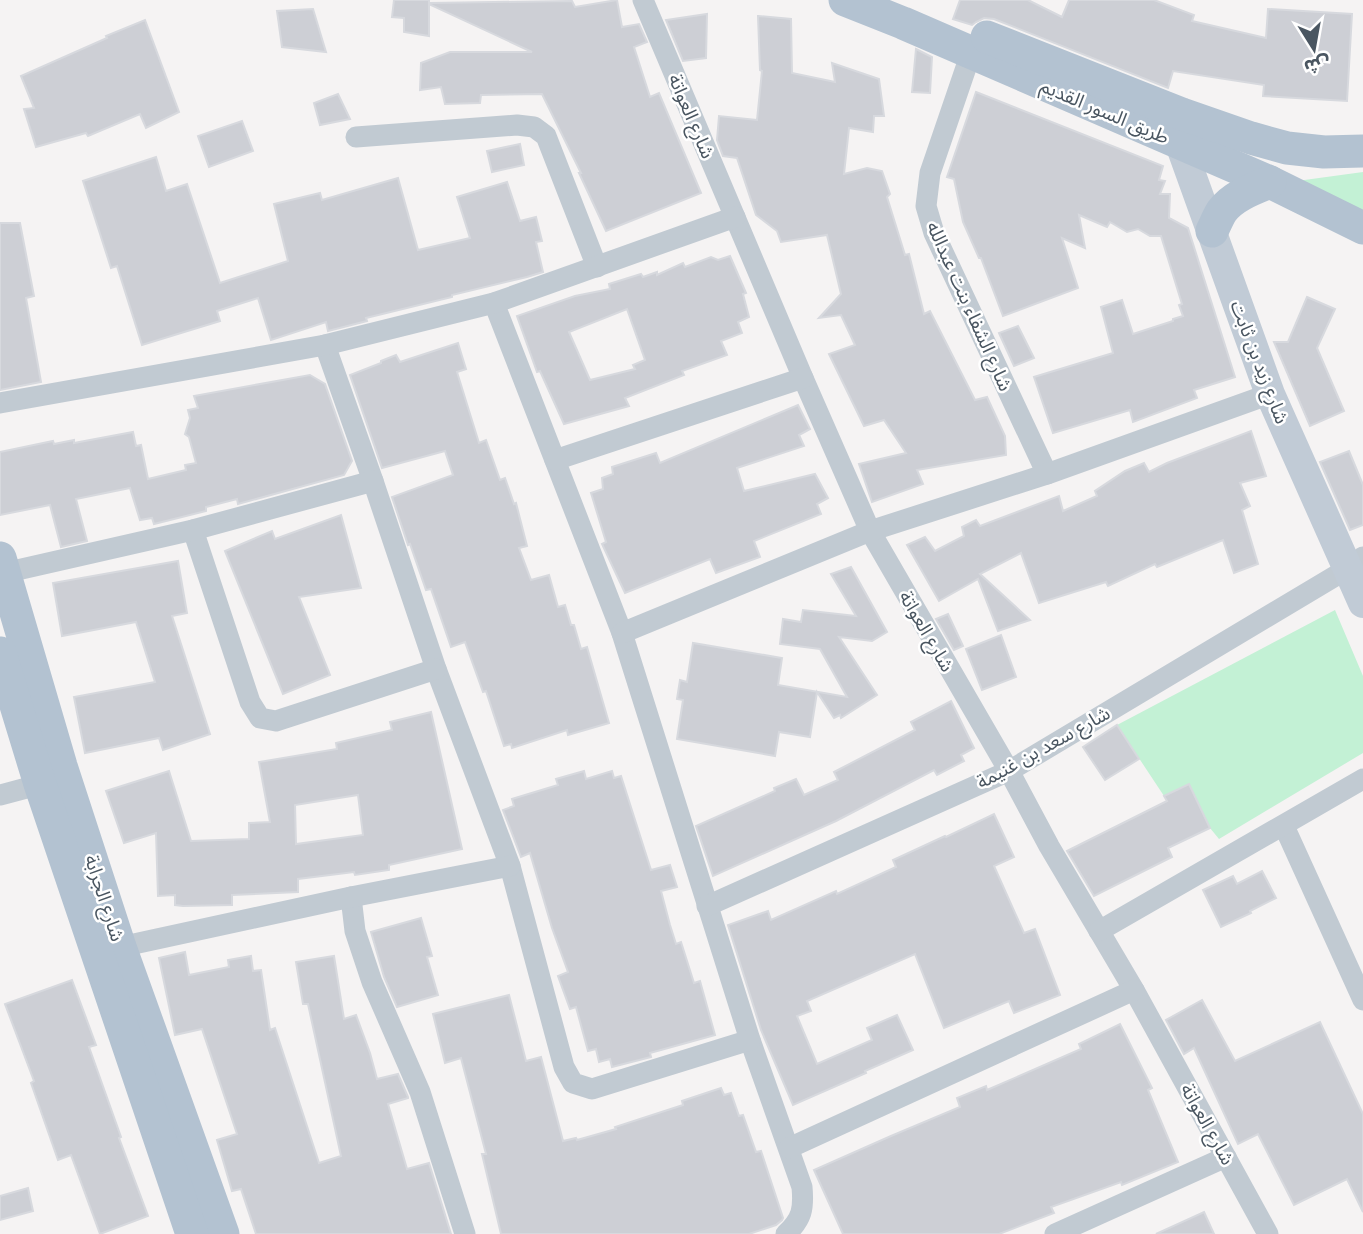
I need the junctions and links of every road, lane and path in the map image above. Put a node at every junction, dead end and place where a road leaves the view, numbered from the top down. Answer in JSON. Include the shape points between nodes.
{"nodes":[{"id":1,"x":643,"y":0,"type":"edge"},
{"id":2,"x":845,"y":0,"type":"edge"},
{"id":3,"x":889,"y":0,"type":"edge"},
{"id":4,"x":971,"y":53,"type":"junction"},
{"id":5,"x":1181,"y":129,"type":"junction"},
{"id":6,"x":356,"y":137,"type":"dead end"},
{"id":7,"x":1363,"y":151,"type":"edge"},
{"id":8,"x":1270,"y":182,"type":"junction"},
{"id":9,"x":735,"y":217,"type":"junction"},
{"id":10,"x":1363,"y":228,"type":"edge"},
{"id":11,"x":1212,"y":232,"type":"junction"},
{"id":12,"x":597,"y":267,"type":"junction"},
{"id":13,"x":494,"y":303,"type":"junction"},
{"id":14,"x":326,"y":345,"type":"junction"},
{"id":15,"x":803,"y":378,"type":"junction"},
{"id":16,"x":1270,"y":394,"type":"junction"},
{"id":17,"x":0,"y":403,"type":"edge"},
{"id":18,"x":555,"y":460,"type":"junction"},
{"id":19,"x":1046,"y":474,"type":"junction"},
{"id":20,"x":373,"y":481,"type":"junction"},
{"id":21,"x":193,"y":530,"type":"junction"},
{"id":22,"x":870,"y":531,"type":"junction"},
{"id":23,"x":1355,"y":563,"type":"edge"},
{"id":24,"x":2,"y":565,"type":"edge"},
{"id":25,"x":1363,"y":603,"type":"edge"},
{"id":26,"x":622,"y":633,"type":"junction"},
{"id":27,"x":0,"y":653,"type":"edge"},
{"id":28,"x":436,"y":668,"type":"junction"},
{"id":29,"x":1009,"y":771,"type":"junction"},
{"id":30,"x":1363,"y":779,"type":"edge"},
{"id":31,"x":52,"y":781,"type":"junction"},
{"id":32,"x":0,"y":795,"type":"edge"},
{"id":33,"x":1284,"y":825,"type":"junction"},
{"id":34,"x":510,"y":866,"type":"junction"},
{"id":35,"x":351,"y":897,"type":"junction"},
{"id":36,"x":707,"y":906,"type":"junction"},
{"id":37,"x":1099,"y":931,"type":"junction"},
{"id":38,"x":120,"y":947,"type":"junction"},
{"id":39,"x":1134,"y":990,"type":"junction"},
{"id":40,"x":1363,"y":1000,"type":"edge"},
{"id":41,"x":750,"y":1040,"type":"junction"},
{"id":42,"x":789,"y":1148,"type":"junction"},
{"id":43,"x":1226,"y":1157,"type":"junction"},
{"id":44,"x":192,"y":1234,"type":"edge"},
{"id":45,"x":223,"y":1234,"type":"edge"},
{"id":46,"x":465,"y":1234,"type":"edge"},
{"id":47,"x":786,"y":1234,"type":"edge"},
{"id":48,"x":1055,"y":1234,"type":"edge"},
{"id":49,"x":1268,"y":1234,"type":"edge"}],
"edges":[{"from":1,"to":9,"type":"street","name":"شارع العواتة"},
{"from":2,"to":4,"type":"main road","name":"طريق السور القديم"},
{"from":3,"to":5,"type":"main road","name":"طريق السور القديم","via":[[937,17]]},
{"from":4,"to":5,"type":"main road","name":"طريق السور القديم"},
{"from":4,"to":19,"type":"street","name":"شارع الشفاء بنت عبدالله","via":[[930,173],[926,206],[934,233]]},
{"from":5,"to":7,"type":"main road","name":"طريق السور القديم","via":[[1287,148]]},
{"from":5,"to":8,"type":"main road","name":"طريق السور القديم"},
{"from":5,"to":11,"type":"street","name":"شارع زيد بن ثابت"},
{"from":6,"to":12,"type":"street","via":[[534,127],[546,136]]},
{"from":8,"to":10,"type":"main road","name":"طريق السور القديم"},
{"from":8,"to":11,"type":"main road","via":[[1233,200]]},
{"from":9,"to":12,"type":"street"},
{"from":9,"to":15,"type":"street","name":"شارع العواتة"},
{"from":11,"to":16,"type":"street","name":"شارع زيد بن ثابت"},
{"from":12,"to":13,"type":"street"},
{"from":13,"to":14,"type":"street"},
{"from":13,"to":18,"type":"street"},
{"from":14,"to":17,"type":"street"},
{"from":14,"to":20,"type":"street"},
{"from":15,"to":18,"type":"street"},
{"from":15,"to":22,"type":"street","name":"شارع العواتة"},
{"from":16,"to":19,"type":"street"},
{"from":16,"to":23,"type":"street","name":"شارع زيد بن ثابت"},
{"from":18,"to":26,"type":"street"},
{"from":19,"to":22,"type":"street"},
{"from":20,"to":21,"type":"street"},
{"from":20,"to":28,"type":"street"},
{"from":21,"to":24,"type":"street"},
{"from":21,"to":28,"type":"street","via":[[250,702],[260,718],[276,721]]},
{"from":22,"to":26,"type":"street"},
{"from":22,"to":29,"type":"street","name":"شارع العواتة"},
{"from":23,"to":25,"type":"street","name":"شارع زيد بن ثابت"},
{"from":23,"to":29,"type":"street","name":"شارع سعد بن غنيمة"},
{"from":24,"to":31,"type":"main road","name":"شارع الجرابة"},
{"from":26,"to":36,"type":"street"},
{"from":27,"to":31,"type":"main road","name":"شارع الجرابة"},
{"from":28,"to":34,"type":"street"},
{"from":29,"to":36,"type":"street","name":"شارع سعد بن غنيمة"},
{"from":29,"to":37,"type":"street","name":"شارع العواتة"},
{"from":30,"to":33,"type":"street"},
{"from":31,"to":32,"type":"street"},
{"from":31,"to":38,"type":"main road","name":"شارع الجرابة"},
{"from":31,"to":44,"type":"main road","name":"شارع الجرابة"},
{"from":33,"to":37,"type":"street"},
{"from":33,"to":40,"type":"street"},
{"from":34,"to":35,"type":"street"},
{"from":34,"to":41,"type":"street","via":[[564,1067],[573,1083],[592,1089]]},
{"from":35,"to":38,"type":"street"},
{"from":35,"to":46,"type":"street","via":[[359,944],[419,1092]]},
{"from":36,"to":41,"type":"street"},
{"from":37,"to":39,"type":"street","name":"شارع العواتة"},
{"from":38,"to":45,"type":"main road","name":"شارع الجرابة"},
{"from":39,"to":42,"type":"street"},
{"from":39,"to":43,"type":"street","name":"شارع العواتة"},
{"from":41,"to":42,"type":"street"},
{"from":42,"to":47,"type":"street","via":[[804,1204],[797,1224]]},
{"from":43,"to":48,"type":"street"},
{"from":43,"to":49,"type":"street","name":"شارع العواتة"}]}
